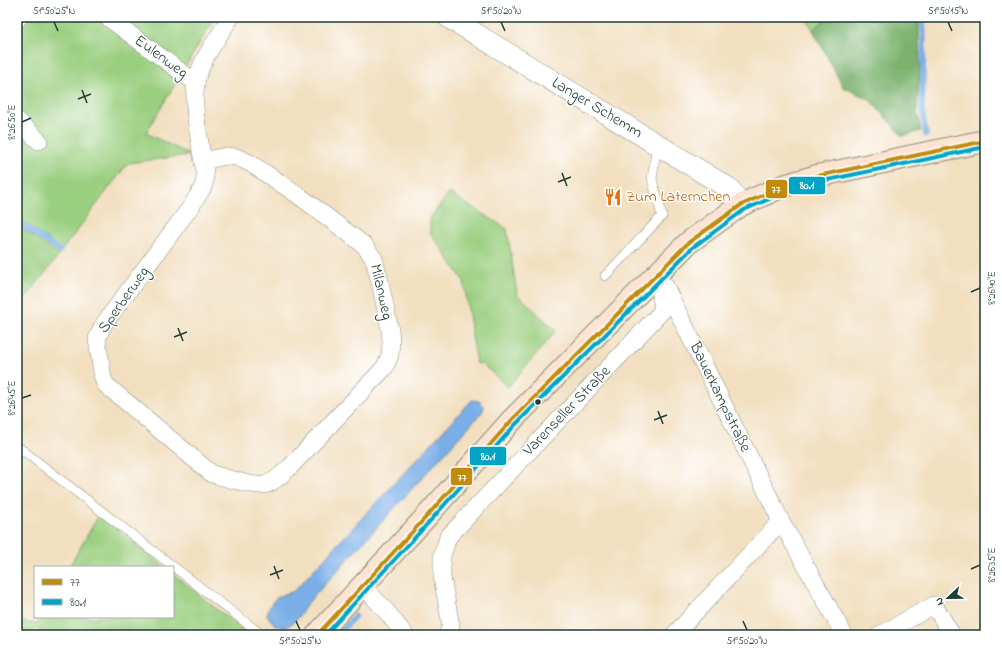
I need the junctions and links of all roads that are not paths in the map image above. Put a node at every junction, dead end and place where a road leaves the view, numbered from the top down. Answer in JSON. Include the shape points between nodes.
{"nodes":[{"id":1,"x":20,"y":17,"type":"edge"},
{"id":2,"x":107,"y":17,"type":"edge"},
{"id":3,"x":231,"y":17,"type":"edge"},
{"id":4,"x":448,"y":17,"type":"edge"},
{"id":5,"x":17,"y":20,"type":"edge"},
{"id":6,"x":196,"y":83,"type":"junction"},
{"id":7,"x":17,"y":120,"type":"edge"},
{"id":8,"x":39,"y":141,"type":"dead end"},
{"id":9,"x":985,"y":141,"type":"edge"},
{"id":10,"x":657,"y":144,"type":"junction"},
{"id":11,"x":203,"y":161,"type":"junction"},
{"id":12,"x":741,"y":205,"type":"junction"},
{"id":13,"x":658,"y":272,"type":"junction"},
{"id":14,"x":605,"y":276,"type":"dead end"},
{"id":15,"x":17,"y":446,"type":"edge"},
{"id":16,"x":290,"y":467,"type":"joint"},
{"id":17,"x":781,"y":521,"type":"junction"},
{"id":18,"x":173,"y":566,"type":"edge"},
{"id":19,"x":174,"y":567,"type":"edge"},
{"id":20,"x":362,"y":586,"type":"junction"},
{"id":21,"x":262,"y":635,"type":"edge"},
{"id":22,"x":317,"y":635,"type":"edge"},
{"id":23,"x":405,"y":635,"type":"edge"},
{"id":24,"x":447,"y":635,"type":"edge"},
{"id":25,"x":674,"y":635,"type":"edge"},
{"id":26,"x":844,"y":635,"type":"edge"},
{"id":27,"x":880,"y":635,"type":"edge"},
{"id":28,"x":952,"y":635,"type":"edge"}],
"edges":[{"from":1,"to":5,"type":"street"},
{"from":2,"to":6,"type":"street","name":"Eulenweg"},
{"from":3,"to":6,"type":"street","name":"Sperberweg","via":[[211,49]]},
{"from":4,"to":10,"type":"street","name":"Langer Schemm"},
{"from":6,"to":11,"type":"street","name":"Sperberweg","via":[[195,98]]},
{"from":7,"to":8,"type":"street"},
{"from":9,"to":12,"type":"main road","name":"Varenseller Straße","via":[[806,179],[783,186]]},
{"from":10,"to":12,"type":"street","name":"Langer Schemm","via":[[730,189]]},
{"from":10,"to":14,"type":"lane","via":[[652,179],[662,216]]},
{"from":11,"to":16,"type":"street","name":"Milanweg","via":[[226,156],[250,163],[351,234],[364,245],[374,259],[391,342],[390,355],[385,367]]},
{"from":11,"to":16,"type":"street","name":"Sperberweg","via":[[203,186],[192,205],[103,326],[97,339],[103,379],[106,385],[212,474],[230,480],[264,485],[278,478]]},
{"from":12,"to":13,"type":"main road","name":"Varenseller Straße","via":[[688,243]]},
{"from":13,"to":17,"type":"street","name":"Bauerkampstraße"},
{"from":13,"to":20,"type":"main road","name":"Varenseller Straße","via":[[511,421]]},
{"from":13,"to":24,"type":"street","name":"Varenseller Straße","via":[[663,310],[448,537],[442,556],[442,577],[451,626]]},
{"from":15,"to":18,"type":"lane"},
{"from":17,"to":25,"type":"street"},
{"from":17,"to":26,"type":"street","name":"Bauerkampstraße"},
{"from":19,"to":21,"type":"lane"},
{"from":20,"to":22,"type":"main road","name":"Varenseller Straße"},
{"from":20,"to":23,"type":"street"},
{"from":27,"to":28,"type":"street","via":[[934,605]]}]}
